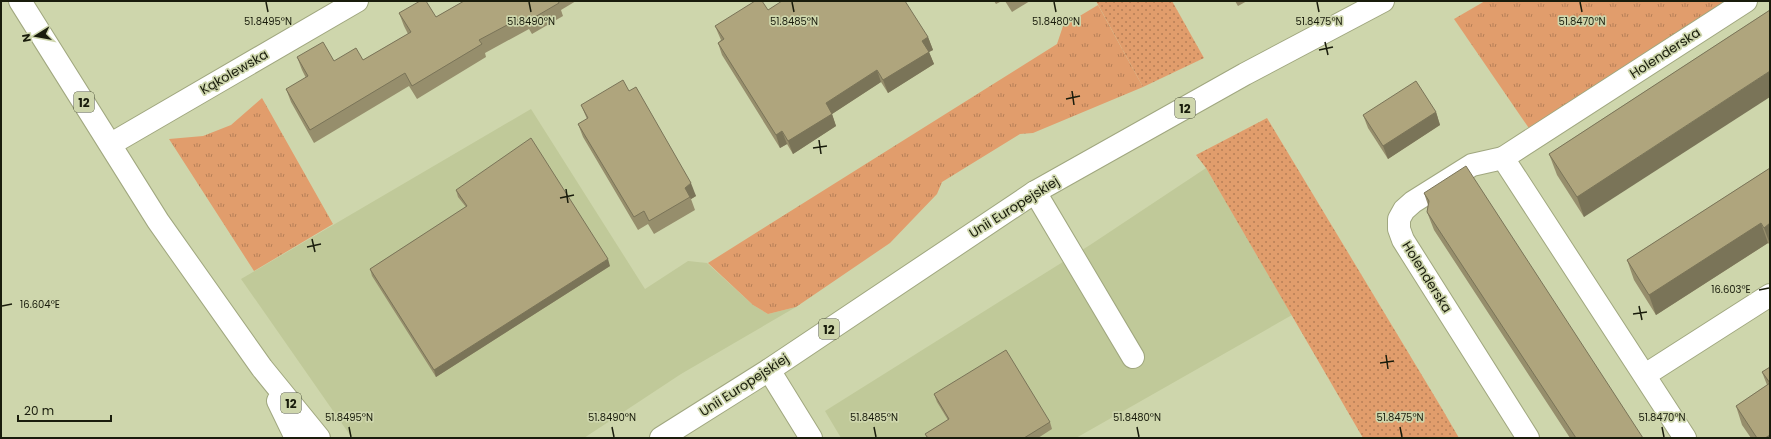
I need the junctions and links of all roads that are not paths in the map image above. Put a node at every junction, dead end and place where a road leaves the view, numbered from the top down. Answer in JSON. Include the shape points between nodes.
{"nodes":[{"id":1,"x":20,"y":1,"type":"edge"},
{"id":2,"x":357,"y":1,"type":"edge"},
{"id":3,"x":1382,"y":1,"type":"edge"},
{"id":4,"x":1746,"y":1,"type":"edge"},
{"id":5,"x":111,"y":144,"type":"junction"},
{"id":6,"x":1503,"y":158,"type":"junction"},
{"id":7,"x":1035,"y":192,"type":"junction"},
{"id":8,"x":1770,"y":295,"type":"edge"},
{"id":9,"x":1133,"y":357,"type":"dead end"},
{"id":10,"x":262,"y":368,"type":"junction"},
{"id":11,"x":769,"y":370,"type":"junction"},
{"id":12,"x":1645,"y":375,"type":"junction"},
{"id":13,"x":296,"y":438,"type":"edge"},
{"id":14,"x":319,"y":438,"type":"edge"},
{"id":15,"x":661,"y":438,"type":"edge"},
{"id":16,"x":811,"y":438,"type":"edge"},
{"id":17,"x":1528,"y":438,"type":"edge"},
{"id":18,"x":1684,"y":438,"type":"edge"}],
"edges":[{"from":1,"to":5,"type":"street","number":"12"},
{"from":2,"to":5,"type":"street","name":"Kąkolewska"},
{"from":3,"to":7,"type":"street","name":"Unii Europejskiej","number":"12","via":[[1245,74]]},
{"from":4,"to":6,"type":"street","name":"Holenderska"},
{"from":5,"to":10,"type":"street","number":"12","via":[[158,221]]},
{"from":6,"to":12,"type":"street"},
{"from":6,"to":17,"type":"street","name":"Holenderska","via":[[1472,165],[1413,202],[1399,219],[1399,229],[1403,240]]},
{"from":7,"to":9,"type":"street"},
{"from":7,"to":11,"type":"street","name":"Unii Europejskiej","number":"12"},
{"from":8,"to":12,"type":"street"},
{"from":10,"to":13,"type":"street","number":"12"},
{"from":10,"to":14,"type":"street","number":"12"},
{"from":11,"to":15,"type":"street","name":"Unii Europejskiej","number":"12"},
{"from":11,"to":16,"type":"street"},
{"from":12,"to":18,"type":"street"}]}
